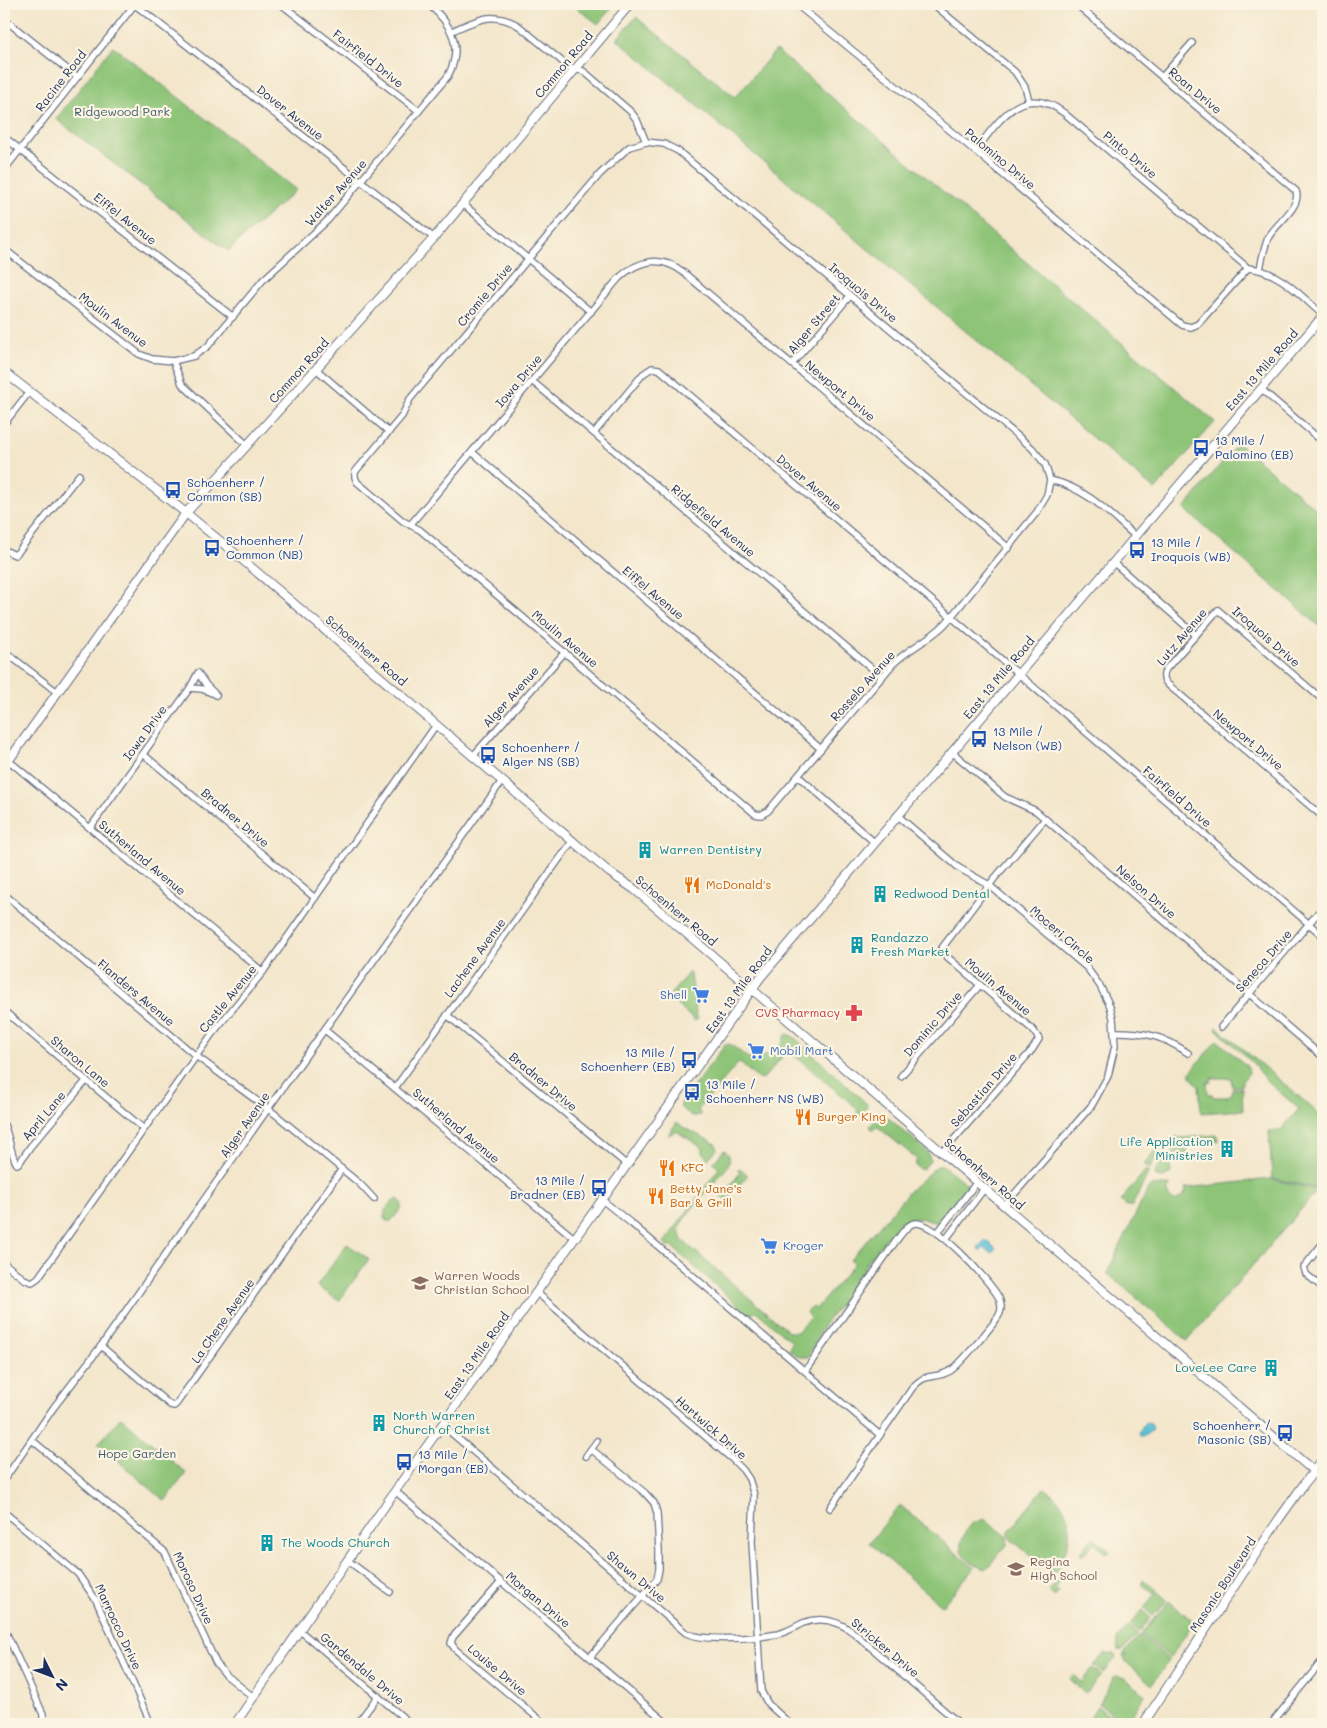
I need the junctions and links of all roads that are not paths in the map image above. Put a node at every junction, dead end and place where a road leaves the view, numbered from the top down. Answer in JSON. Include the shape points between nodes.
{"nodes":[{"id":1,"x":135,"y":4,"type":"edge"},
{"id":2,"x":281,"y":4,"type":"edge"},
{"id":3,"x":428,"y":4,"type":"edge"},
{"id":4,"x":630,"y":4,"type":"edge"},
{"id":5,"x":796,"y":4,"type":"edge"},
{"id":6,"x":933,"y":4,"type":"edge"},
{"id":7,"x":1076,"y":4,"type":"edge"},
{"id":8,"x":4,"y":19,"type":"edge"},
{"id":9,"x":452,"y":31,"type":"junction"},
{"id":10,"x":1192,"y":43,"type":"dead end"},
{"id":11,"x":576,"y":70,"type":"junction"},
{"id":12,"x":1163,"y":76,"type":"junction"},
{"id":13,"x":77,"y":77,"type":"junction"},
{"id":14,"x":1029,"y":101,"type":"junction"},
{"id":15,"x":419,"y":111,"type":"junction"},
{"id":16,"x":4,"y":137,"type":"edge"},
{"id":17,"x":646,"y":142,"type":"junction"},
{"id":18,"x":20,"y":150,"type":"junction"},
{"id":19,"x":975,"y":151,"type":"junction"},
{"id":20,"x":4,"y":170,"type":"edge"},
{"id":21,"x":361,"y":181,"type":"junction"},
{"id":22,"x":463,"y":204,"type":"junction"},
{"id":23,"x":434,"y":238,"type":"junction"},
{"id":24,"x":4,"y":249,"type":"edge"},
{"id":25,"x":528,"y":259,"type":"junction"},
{"id":26,"x":652,"y":261,"type":"joint"},
{"id":27,"x":1248,"y":268,"type":"junction"},
{"id":28,"x":1260,"y":270,"type":"junction"},
{"id":29,"x":850,"y":296,"type":"junction"},
{"id":30,"x":590,"y":312,"type":"junction"},
{"id":31,"x":1323,"y":316,"type":"edge"},
{"id":32,"x":233,"y":317,"type":"junction"},
{"id":33,"x":174,"y":361,"type":"junction"},
{"id":34,"x":792,"y":364,"type":"junction"},
{"id":35,"x":316,"y":369,"type":"junction"},
{"id":36,"x":4,"y":372,"type":"edge"},
{"id":37,"x":532,"y":381,"type":"junction"},
{"id":38,"x":1261,"y":389,"type":"junction"},
{"id":39,"x":29,"y":392,"type":"junction"},
{"id":40,"x":4,"y":424,"type":"edge"},
{"id":41,"x":389,"y":432,"type":"junction"},
{"id":42,"x":594,"y":433,"type":"junction"},
{"id":43,"x":1323,"y":442,"type":"edge"},
{"id":44,"x":247,"y":445,"type":"junction"},
{"id":45,"x":472,"y":452,"type":"junction"},
{"id":46,"x":80,"y":475,"type":"dead end"},
{"id":47,"x":354,"y":475,"type":"joint"},
{"id":48,"x":1050,"y":480,"type":"junction"},
{"id":49,"x":186,"y":513,"type":"junction"},
{"id":50,"x":410,"y":525,"type":"junction"},
{"id":51,"x":1136,"y":536,"type":"junction"},
{"id":52,"x":1009,"y":548,"type":"junction"},
{"id":53,"x":4,"y":550,"type":"edge"},
{"id":54,"x":1113,"y":562,"type":"junction"},
{"id":55,"x":1218,"y":610,"type":"joint"},
{"id":56,"x":951,"y":617,"type":"junction"},
{"id":57,"x":1196,"y":635,"type":"junction"},
{"id":58,"x":4,"y":652,"type":"edge"},
{"id":59,"x":565,"y":652,"type":"junction"},
{"id":60,"x":1018,"y":674,"type":"junction"},
{"id":61,"x":882,"y":677,"type":"junction"},
{"id":62,"x":1163,"y":677,"type":"joint"},
{"id":63,"x":190,"y":688,"type":"junction"},
{"id":64,"x":57,"y":692,"type":"junction"},
{"id":65,"x":1323,"y":700,"type":"edge"},
{"id":66,"x":436,"y":725,"type":"junction"},
{"id":67,"x":821,"y":749,"type":"junction"},
{"id":68,"x":4,"y":750,"type":"edge"},
{"id":69,"x":952,"y":752,"type":"junction"},
{"id":70,"x":143,"y":754,"type":"junction"},
{"id":71,"x":473,"y":756,"type":"junction"},
{"id":72,"x":8,"y":761,"type":"edge"},
{"id":73,"x":798,"y":776,"type":"junction"},
{"id":74,"x":502,"y":781,"type":"junction"},
{"id":75,"x":764,"y":815,"type":"joint"},
{"id":76,"x":897,"y":816,"type":"junction"},
{"id":77,"x":1323,"y":817,"type":"edge"},
{"id":78,"x":1045,"y":818,"type":"junction"},
{"id":79,"x":90,"y":828,"type":"junction"},
{"id":80,"x":572,"y":840,"type":"junction"},
{"id":81,"x":874,"y":842,"type":"junction"},
{"id":82,"x":990,"y":885,"type":"junction"},
{"id":83,"x":4,"y":894,"type":"edge"},
{"id":84,"x":315,"y":898,"type":"junction"},
{"id":85,"x":1323,"y":907,"type":"edge"},
{"id":86,"x":1309,"y":924,"type":"junction"},
{"id":87,"x":1323,"y":936,"type":"edge"},
{"id":88,"x":263,"y":972,"type":"junction"},
{"id":89,"x":980,"y":985,"type":"junction"},
{"id":90,"x":752,"y":989,"type":"junction"},
{"id":91,"x":1249,"y":994,"type":"junction"},
{"id":92,"x":4,"y":1011,"type":"edge"},
{"id":93,"x":447,"y":1015,"type":"junction"},
{"id":94,"x":1221,"y":1027,"type":"dead end"},
{"id":95,"x":325,"y":1030,"type":"junction"},
{"id":96,"x":1116,"y":1032,"type":"junction"},
{"id":97,"x":1039,"y":1039,"type":"joint"},
{"id":98,"x":1188,"y":1053,"type":"dead end"},
{"id":99,"x":196,"y":1056,"type":"junction"},
{"id":100,"x":1323,"y":1057,"type":"edge"},
{"id":101,"x":901,"y":1076,"type":"dead end"},
{"id":102,"x":86,"y":1081,"type":"junction"},
{"id":103,"x":395,"y":1088,"type":"junction"},
{"id":104,"x":268,"y":1108,"type":"junction"},
{"id":105,"x":4,"y":1125,"type":"edge"},
{"id":106,"x":144,"y":1129,"type":"junction"},
{"id":107,"x":943,"y":1152,"type":"junction"},
{"id":108,"x":626,"y":1164,"type":"junction"},
{"id":109,"x":342,"y":1170,"type":"junction"},
{"id":110,"x":977,"y":1182,"type":"junction"},
{"id":111,"x":984,"y":1189,"type":"junction"},
{"id":112,"x":374,"y":1199,"type":"dead end"},
{"id":113,"x":601,"y":1199,"type":"junction"},
{"id":114,"x":1004,"y":1206,"type":"junction"},
{"id":115,"x":938,"y":1232,"type":"junction"},
{"id":116,"x":574,"y":1238,"type":"junction"},
{"id":117,"x":946,"y":1239,"type":"junction"},
{"id":118,"x":1323,"y":1243,"type":"edge"},
{"id":119,"x":4,"y":1263,"type":"edge"},
{"id":120,"x":1323,"y":1288,"type":"edge"},
{"id":121,"x":536,"y":1292,"type":"junction"},
{"id":122,"x":101,"y":1346,"type":"junction"},
{"id":123,"x":805,"y":1371,"type":"junction"},
{"id":124,"x":442,"y":1425,"type":"junction"},
{"id":125,"x":880,"y":1435,"type":"junction"},
{"id":126,"x":32,"y":1440,"type":"junction"},
{"id":127,"x":597,"y":1441,"type":"dead end"},
{"id":128,"x":591,"y":1449,"type":"junction"},
{"id":129,"x":586,"y":1456,"type":"dead end"},
{"id":130,"x":1323,"y":1459,"type":"edge"},
{"id":131,"x":1313,"y":1471,"type":"junction"},
{"id":132,"x":1323,"y":1479,"type":"edge"},
{"id":133,"x":4,"y":1480,"type":"edge"},
{"id":134,"x":395,"y":1491,"type":"junction"},
{"id":135,"x":830,"y":1508,"type":"dead end"},
{"id":136,"x":4,"y":1512,"type":"edge"},
{"id":137,"x":347,"y":1560,"type":"junction"},
{"id":138,"x":501,"y":1582,"type":"junction"},
{"id":139,"x":390,"y":1592,"type":"dead end"},
{"id":140,"x":643,"y":1597,"type":"junction"},
{"id":141,"x":4,"y":1628,"type":"edge"},
{"id":142,"x":299,"y":1630,"type":"junction"},
{"id":143,"x":757,"y":1636,"type":"junction"},
{"id":144,"x":590,"y":1658,"type":"junction"},
{"id":145,"x":1323,"y":1660,"type":"edge"},
{"id":146,"x":378,"y":1696,"type":"junction"},
{"id":147,"x":253,"y":1697,"type":"junction"},
{"id":148,"x":44,"y":1724,"type":"edge"},
{"id":149,"x":151,"y":1724,"type":"edge"},
{"id":150,"x":235,"y":1724,"type":"edge"},
{"id":151,"x":357,"y":1724,"type":"edge"},
{"id":152,"x":412,"y":1724,"type":"edge"},
{"id":153,"x":545,"y":1724,"type":"edge"},
{"id":154,"x":668,"y":1724,"type":"edge"},
{"id":155,"x":790,"y":1724,"type":"edge"},
{"id":156,"x":960,"y":1724,"type":"edge"},
{"id":157,"x":1143,"y":1724,"type":"edge"},
{"id":158,"x":1271,"y":1724,"type":"edge"}],
"edges":[{"from":1,"to":13,"type":"street","name":"Racine Road"},
{"from":1,"to":21,"type":"street","name":"Dover Avenue"},
{"from":2,"to":15,"type":"street","name":"Fairfield Drive"},
{"from":3,"to":9,"type":"street"},
{"from":4,"to":11,"type":"main road","name":"Common Road"},
{"from":5,"to":19,"type":"street","name":"Palomino Drive"},
{"from":6,"to":14,"type":"street","via":[[1015,72]]},
{"from":7,"to":12,"type":"street","name":"Roan Drive"},
{"from":8,"to":13,"type":"street"},
{"from":9,"to":11,"type":"street","via":[[487,17],[509,20]]},
{"from":9,"to":15,"type":"street","name":"Walter Avenue","via":[[455,52],[452,70]]},
{"from":10,"to":12,"type":"street"},
{"from":11,"to":17,"type":"street","via":[[586,74],[629,110]]},
{"from":11,"to":22,"type":"main road","name":"Common Road"},
{"from":12,"to":28,"type":"street","name":"Roan Drive","via":[[1292,186],[1298,196],[1295,205],[1268,238]]},
{"from":13,"to":18,"type":"street","name":"Racine Road"},
{"from":14,"to":19,"type":"street","via":[[1003,116]]},
{"from":14,"to":27,"type":"street","name":"Pinto Drive","via":[[1048,103],[1064,113]]},
{"from":15,"to":21,"type":"street","name":"Walter Avenue"},
{"from":16,"to":18,"type":"street","name":"Eiffel Avenue"},
{"from":17,"to":25,"type":"street","name":"Cromie Drive","via":[[629,147],[611,163]]},
{"from":17,"to":29,"type":"street","name":"Iroquois Drive","via":[[661,143],[678,151]]},
{"from":18,"to":20,"type":"street","name":"Racine Road"},
{"from":18,"to":32,"type":"street","name":"Eiffel Avenue"},
{"from":19,"to":27,"type":"street","name":"Palomino Drive","via":[[1178,321],[1191,327],[1201,321]]},
{"from":21,"to":23,"type":"street","name":"Dover Avenue"},
{"from":21,"to":32,"type":"street","name":"Walter Avenue","via":[[328,220],[263,280]]},
{"from":22,"to":23,"type":"main road","name":"Common Road"},
{"from":22,"to":25,"type":"street"},
{"from":23,"to":35,"type":"main road","name":"Common Road"},
{"from":24,"to":33,"type":"street","name":"Moulin Avenue","via":[[134,351],[152,359]]},
{"from":25,"to":30,"type":"street"},
{"from":25,"to":41,"type":"street","name":"Cromie Drive","via":[[410,399]]},
{"from":26,"to":30,"type":"street","name":"Iowa Drive","via":[[628,270]]},
{"from":26,"to":34,"type":"street","name":"Newport Drive","via":[[680,269]]},
{"from":27,"to":28,"type":"street"},
{"from":28,"to":31,"type":"street","via":[[1281,279]]},
{"from":29,"to":34,"type":"street","name":"Alger Street"},
{"from":29,"to":48,"type":"street","name":"Iroquois Drive","via":[[1032,448],[1045,464]]},
{"from":30,"to":37,"type":"street","name":"Iowa Drive"},
{"from":31,"to":38,"type":"main road","name":"East 13 Mile Road"},
{"from":32,"to":33,"type":"street","name":"Walter Avenue","via":[[203,350]]},
{"from":33,"to":44,"type":"street","via":[[182,384]]},
{"from":34,"to":52,"type":"street","name":"Newport Drive"},
{"from":35,"to":41,"type":"street"},
{"from":35,"to":44,"type":"main road","name":"Common Road"},
{"from":36,"to":39,"type":"main road","name":"Schoenherr Road"},
{"from":37,"to":42,"type":"street","name":"Ridgefield Avenue"},
{"from":37,"to":45,"type":"street","name":"Iowa Drive"},
{"from":38,"to":43,"type":"street"},
{"from":38,"to":51,"type":"main road","name":"East 13 Mile Road"},
{"from":39,"to":40,"type":"street"},
{"from":39,"to":49,"type":"main road","name":"Schoenherr Road"},
{"from":41,"to":47,"type":"street","name":"Cromie Drive"},
{"from":42,"to":56,"type":"street","name":"Dover Avenue","via":[[643,374],[652,368],[659,369]]},
{"from":42,"to":61,"type":"street","name":"Ridgefield Avenue"},
{"from":44,"to":49,"type":"main road","name":"Common Road"},
{"from":45,"to":50,"type":"street","name":"Iowa Drive"},
{"from":45,"to":67,"type":"street","name":"Eiffel Avenue"},
{"from":46,"to":53,"type":"street","via":[[15,555]]},
{"from":47,"to":50,"type":"street","name":"Moulin Avenue","via":[[357,482]]},
{"from":48,"to":51,"type":"street","via":[[1082,491]]},
{"from":48,"to":52,"type":"street","name":"Rosselo Avenue","via":[[1042,505]]},
{"from":49,"to":64,"type":"main road","name":"Common Road"},
{"from":49,"to":66,"type":"main road","name":"Schoenherr Road"},
{"from":50,"to":59,"type":"street","name":"Moulin Avenue"},
{"from":51,"to":54,"type":"main road","name":"East 13 Mile Road"},
{"from":52,"to":56,"type":"street","name":"Rosselo Avenue"},
{"from":54,"to":57,"type":"street"},
{"from":54,"to":60,"type":"main road","name":"East 13 Mile Road"},
{"from":55,"to":57,"type":"street","name":"Lutz Avenue"},
{"from":55,"to":65,"type":"street","name":"Iroquois Drive"},
{"from":56,"to":60,"type":"street","name":"Dover Avenue"},
{"from":56,"to":61,"type":"street","name":"Rosselo Avenue","via":[[935,634],[900,658]]},
{"from":57,"to":62,"type":"street","name":"Lutz Avenue","via":[[1166,669]]},
{"from":58,"to":64,"type":"street"},
{"from":59,"to":71,"type":"street","name":"Alger Avenue"},
{"from":59,"to":75,"type":"street","name":"Moulin Avenue","via":[[755,814]]},
{"from":60,"to":69,"type":"main road","name":"East 13 Mile Road"},
{"from":60,"to":86,"type":"street","name":"Fairfield Drive"},
{"from":61,"to":67,"type":"street","name":"Rosselo Avenue"},
{"from":62,"to":77,"type":"street","name":"Newport Drive"},
{"from":63,"to":63,"type":"street","name":"Iowa Drive","via":[[198,673],[216,695],[202,689]]},
{"from":63,"to":70,"type":"street","name":"Iowa Drive"},
{"from":64,"to":72,"type":"main road","name":"Common Road"},
{"from":66,"to":71,"type":"main road","name":"Schoenherr Road"},
{"from":66,"to":84,"type":"street","name":"Castle Avenue"},
{"from":67,"to":73,"type":"street","name":"Rosselo Avenue"},
{"from":68,"to":72,"type":"street","name":"Sutherland Avenue"},
{"from":69,"to":76,"type":"main road","name":"East 13 Mile Road"},
{"from":69,"to":78,"type":"street","name":"Nelson Drive","via":[[1005,797]]},
{"from":70,"to":79,"type":"street","name":"Iowa Drive"},
{"from":70,"to":84,"type":"street","name":"Bradner Drive"},
{"from":71,"to":74,"type":"main road","name":"Schoenherr Road"},
{"from":72,"to":79,"type":"street","name":"Sutherland Avenue"},
{"from":73,"to":75,"type":"street","name":"Rosselo Avenue"},
{"from":73,"to":81,"type":"street"},
{"from":74,"to":80,"type":"main road","name":"Schoenherr Road"},
{"from":74,"to":95,"type":"street","name":"Alger Avenue"},
{"from":76,"to":81,"type":"main road","name":"East 13 Mile Road"},
{"from":76,"to":82,"type":"street","name":"Moceri Circle","via":[[959,868]]},
{"from":78,"to":82,"type":"street"},
{"from":78,"to":91,"type":"street","name":"Nelson Drive"},
{"from":79,"to":88,"type":"street","name":"Sutherland Avenue"},
{"from":80,"to":90,"type":"main road","name":"Schoenherr Road"},
{"from":80,"to":93,"type":"street","name":"Lachene Avenue"},
{"from":81,"to":90,"type":"main road","name":"East 13 Mile Road"},
{"from":82,"to":89,"type":"street","name":"Moulin Avenue","via":[[942,951]]},
{"from":82,"to":96,"type":"street","name":"Moceri Circle","via":[[1090,972],[1108,1001]]},
{"from":83,"to":99,"type":"street","name":"Flanders Avenue"},
{"from":84,"to":88,"type":"street","name":"Castle Avenue"},
{"from":85,"to":86,"type":"street","name":"Seneca Drive"},
{"from":86,"to":87,"type":"street","name":"Fairfield Drive"},
{"from":86,"to":91,"type":"street","name":"Seneca Drive"},
{"from":88,"to":99,"type":"street","name":"Castle Avenue"},
{"from":89,"to":97,"type":"street","name":"Moulin Avenue","via":[[1036,1032]]},
{"from":89,"to":101,"type":"street","name":"Dominic Drive"},
{"from":90,"to":107,"type":"main road","name":"Schoenherr Road"},
{"from":90,"to":108,"type":"main road","name":"East 13 Mile Road"},
{"from":91,"to":94,"type":"street","name":"Seneca Drive"},
{"from":91,"to":100,"type":"street","name":"Nelson Drive"},
{"from":92,"to":102,"type":"street","name":"Sharon Lane"},
{"from":93,"to":103,"type":"street","name":"Lachene Avenue"},
{"from":93,"to":108,"type":"street","name":"Bradner Drive"},
{"from":95,"to":103,"type":"street","name":"Sutherland Avenue"},
{"from":95,"to":104,"type":"street","name":"Alger Avenue"},
{"from":96,"to":98,"type":"street","via":[[1149,1034],[1168,1040]]},
{"from":96,"to":114,"type":"street","name":"Moceri Circle","via":[[1112,1062],[1100,1093]]},
{"from":97,"to":107,"type":"street","name":"Sebastian Drive"},
{"from":99,"to":104,"type":"street","name":"Flanders Avenue"},
{"from":99,"to":106,"type":"street","name":"Castle Avenue"},
{"from":102,"to":105,"type":"street","name":"April Lane","via":[[17,1164]]},
{"from":102,"to":106,"type":"street","name":"Sharon Lane"},
{"from":103,"to":116,"type":"street","name":"Sutherland Avenue"},
{"from":104,"to":109,"type":"street","name":"Flanders Avenue"},
{"from":104,"to":122,"type":"street","name":"Alger Avenue"},
{"from":106,"to":119,"type":"street","name":"Castle Avenue","via":[[38,1278],[32,1282],[24,1280]]},
{"from":107,"to":110,"type":"main road","name":"Schoenherr Road"},
{"from":108,"to":113,"type":"main road","name":"East 13 Mile Road"},
{"from":109,"to":112,"type":"street","name":"Flanders Avenue"},
{"from":109,"to":122,"type":"street","name":"La Chene Avenue","via":[[174,1406]]},
{"from":110,"to":111,"type":"main road","name":"Schoenherr Road"},
{"from":110,"to":115,"type":"street"},
{"from":111,"to":114,"type":"main road","name":"Schoenherr Road"},
{"from":111,"to":117,"type":"street"},
{"from":113,"to":116,"type":"main road","name":"East 13 Mile Road"},
{"from":113,"to":123,"type":"street"},
{"from":114,"to":131,"type":"main road","name":"Schoenherr Road"},
{"from":115,"to":117,"type":"street"},
{"from":115,"to":123,"type":"street","via":[[923,1223],[909,1226]]},
{"from":116,"to":121,"type":"main road","name":"East 13 Mile Road"},
{"from":117,"to":125,"type":"street","via":[[998,1297],[1001,1304],[999,1316],[954,1368],[920,1379]]},
{"from":118,"to":120,"type":"street","via":[[1306,1262],[1304,1270]]},
{"from":121,"to":124,"type":"main road","name":"East 13 Mile Road"},
{"from":121,"to":143,"type":"street","name":"Hartwick Drive","via":[[746,1474],[753,1487],[755,1502],[752,1542]]},
{"from":122,"to":126,"type":"street","name":"Alger Avenue"},
{"from":123,"to":125,"type":"street"},
{"from":124,"to":134,"type":"main road","name":"East 13 Mile Road"},
{"from":124,"to":140,"type":"street","name":"Shawn Drive"},
{"from":125,"to":135,"type":"street"},
{"from":126,"to":133,"type":"street","name":"Alger Avenue"},
{"from":126,"to":147,"type":"street","name":"Moroso Drive","via":[[165,1552],[216,1662],[226,1676]]},
{"from":127,"to":128,"type":"street"},
{"from":128,"to":129,"type":"street"},
{"from":128,"to":140,"type":"street","via":[[645,1493],[656,1509],[659,1570],[657,1579]]},
{"from":130,"to":131,"type":"main road","name":"Masonic Boulevard"},
{"from":131,"to":132,"type":"main road","name":"Schoenherr Road"},
{"from":131,"to":157,"type":"main road","name":"Masonic Boulevard"},
{"from":134,"to":137,"type":"main road","name":"East 13 Mile Road"},
{"from":134,"to":138,"type":"street","name":"Morgan Drive"},
{"from":136,"to":149,"type":"street","name":"Marrocco Drive","via":[[87,1584]]},
{"from":137,"to":139,"type":"street"},
{"from":137,"to":142,"type":"main road","name":"East 13 Mile Road"},
{"from":138,"to":144,"type":"street","name":"Morgan Drive"},
{"from":138,"to":153,"type":"street","name":"Louise Drive","via":[[454,1637],[452,1646]]},
{"from":140,"to":143,"type":"street","name":"Shawn Drive","via":[[694,1637]]},
{"from":140,"to":144,"type":"street"},
{"from":141,"to":148,"type":"street","via":[[44,1717]]},
{"from":142,"to":146,"type":"street","name":"Gardendale Drive"},
{"from":142,"to":147,"type":"main road","name":"East 13 Mile Road"},
{"from":143,"to":155,"type":"street","via":[[760,1691],[768,1704]]},
{"from":143,"to":156,"type":"street","name":"Stricker Drive","via":[[779,1634],[810,1621],[830,1621],[844,1626]]},
{"from":144,"to":154,"type":"street","name":"Morgan Drive"},
{"from":145,"to":158,"type":"street"},
{"from":146,"to":151,"type":"street"},
{"from":146,"to":152,"type":"street","name":"Gardendale Drive"},
{"from":147,"to":150,"type":"main road","name":"East 13 Mile Road"}]}
